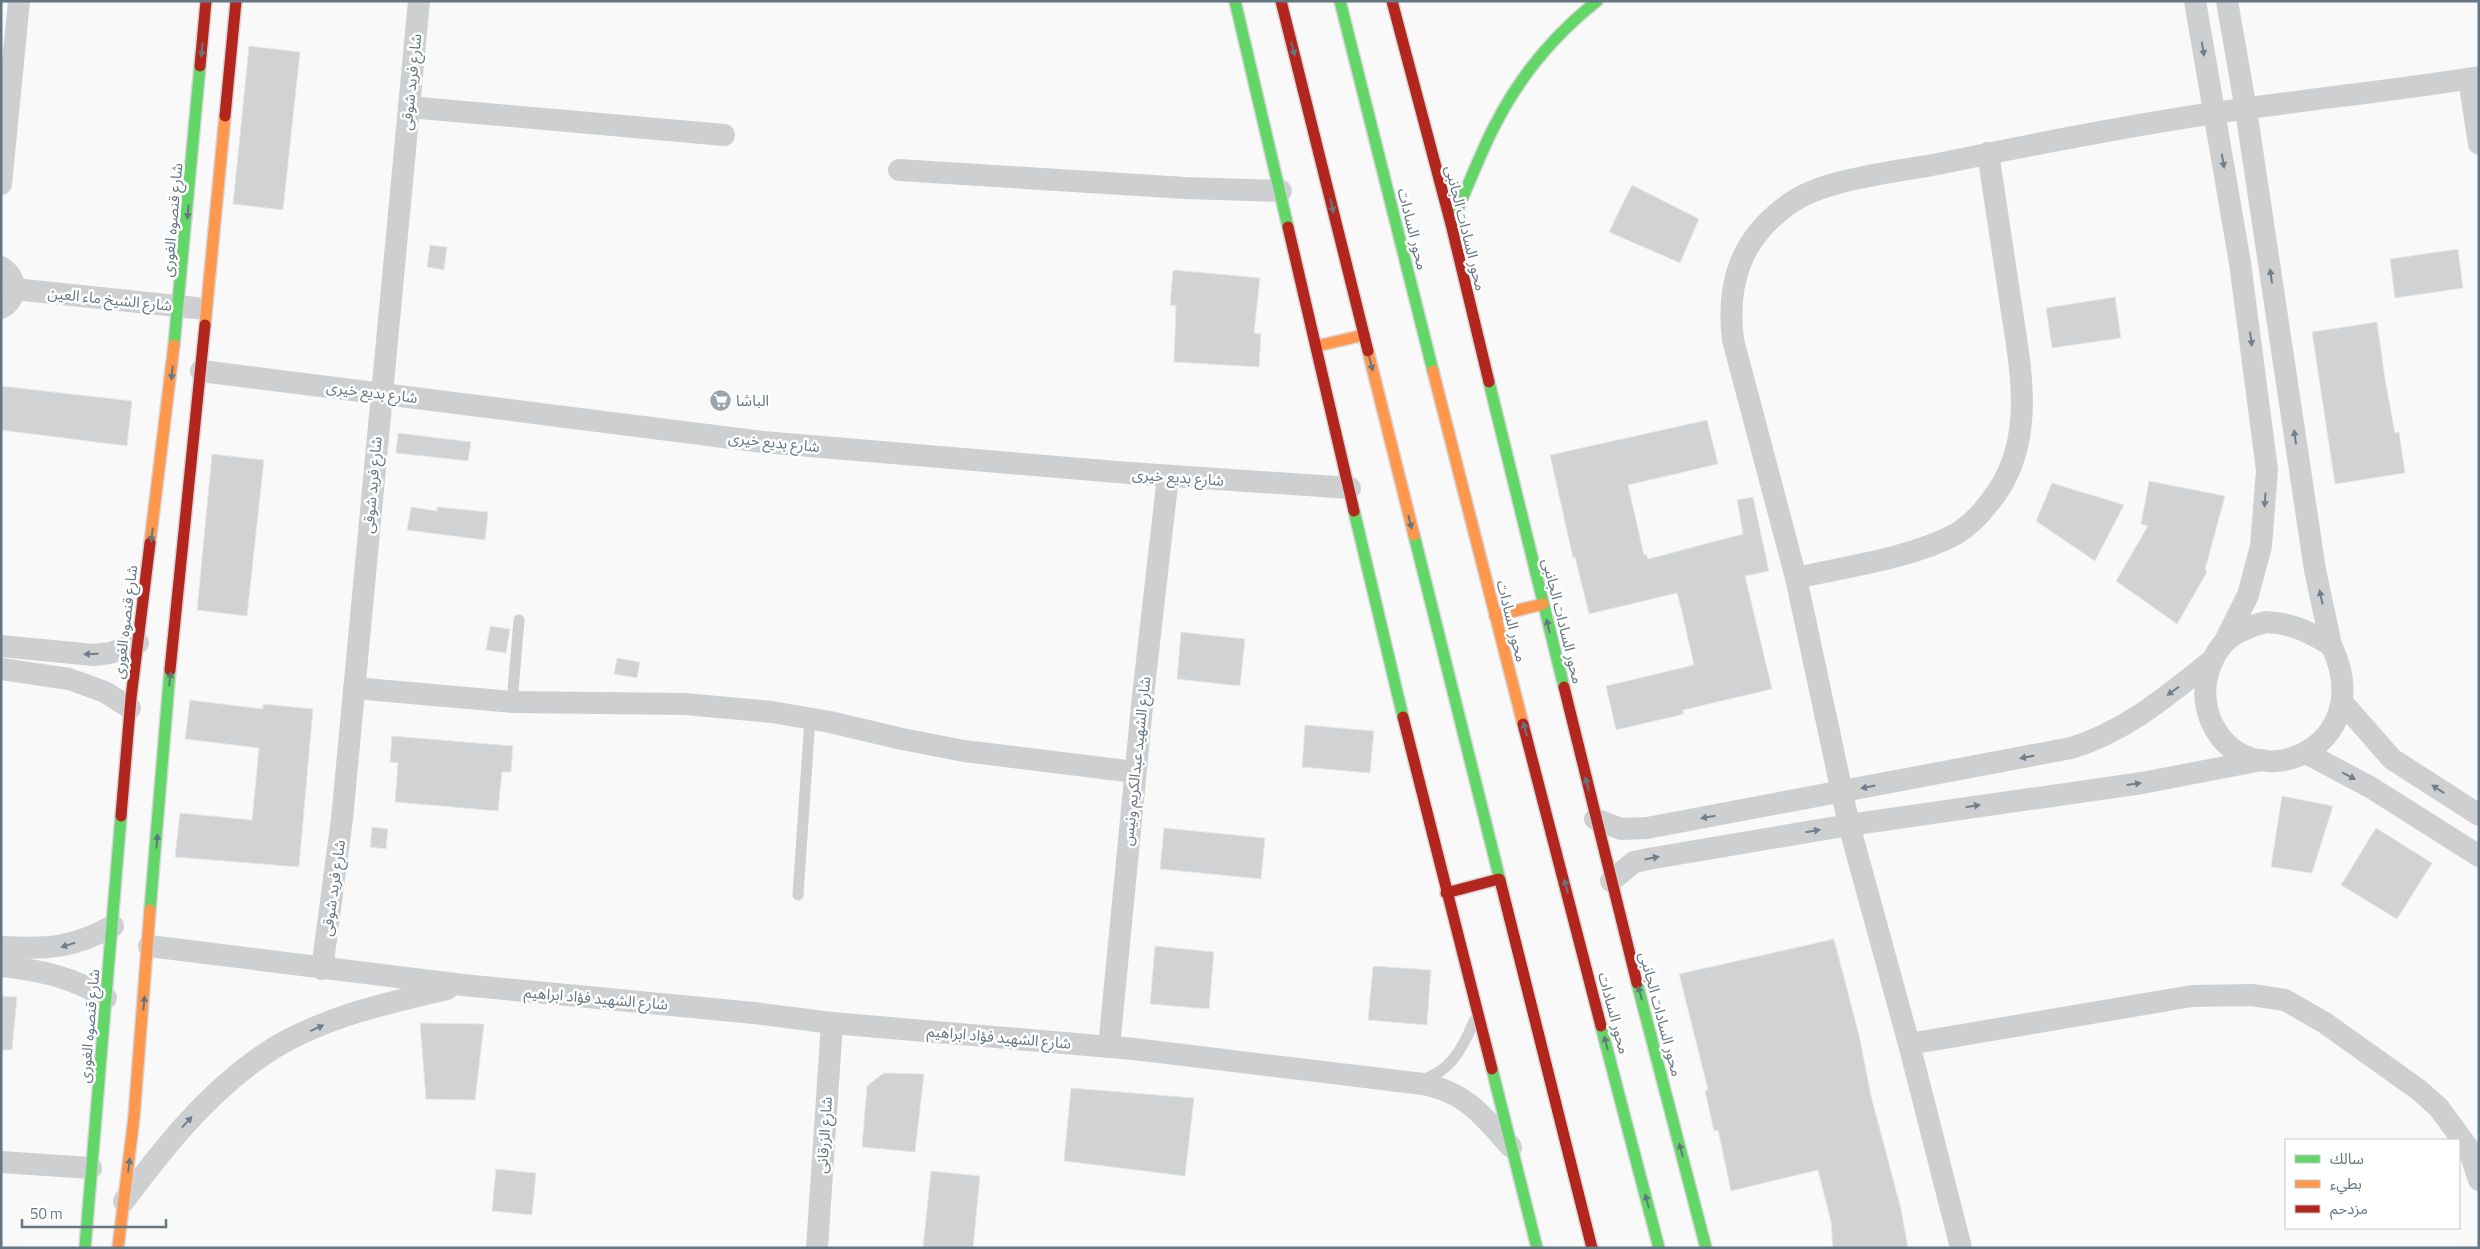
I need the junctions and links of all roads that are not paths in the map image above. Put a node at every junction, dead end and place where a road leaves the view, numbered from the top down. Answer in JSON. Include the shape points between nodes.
{"nodes":[{"id":1,"x":18,"y":1,"type":"edge"},
{"id":2,"x":206,"y":1,"type":"edge"},
{"id":3,"x":236,"y":1,"type":"edge"},
{"id":4,"x":419,"y":1,"type":"edge"},
{"id":5,"x":1235,"y":1,"type":"edge"},
{"id":6,"x":1281,"y":1,"type":"edge"},
{"id":7,"x":1340,"y":1,"type":"edge"},
{"id":8,"x":1392,"y":1,"type":"edge"},
{"id":9,"x":1597,"y":1,"type":"edge"},
{"id":10,"x":2195,"y":1,"type":"edge"},
{"id":11,"x":2227,"y":1,"type":"edge"},
{"id":12,"x":2474,"y":78,"type":"edge"},
{"id":13,"x":5,"y":102,"type":"edge"},
{"id":14,"x":409,"y":107,"type":"junction"},
{"id":15,"x":2246,"y":110,"type":"junction"},
{"id":16,"x":2215,"y":113,"type":"junction"},
{"id":17,"x":724,"y":135,"type":"dead end"},
{"id":18,"x":2479,"y":144,"type":"edge"},
{"id":19,"x":1988,"y":154,"type":"junction"},
{"id":20,"x":900,"y":170,"type":"dead end"},
{"id":21,"x":1,"y":184,"type":"edge"},
{"id":22,"x":1281,"y":191,"type":"junction"},
{"id":23,"x":1451,"y":224,"type":"junction"},
{"id":24,"x":1,"y":267,"type":"edge"},
{"id":25,"x":14,"y":289,"type":"junction"},
{"id":26,"x":179,"y":307,"type":"junction"},
{"id":27,"x":1,"y":308,"type":"edge"},
{"id":28,"x":207,"y":309,"type":"junction"},
{"id":29,"x":1364,"y":334,"type":"junction"},
{"id":30,"x":1317,"y":346,"type":"junction"},
{"id":31,"x":201,"y":371,"type":"junction"},
{"id":32,"x":381,"y":392,"type":"junction"},
{"id":33,"x":182,"y":412,"type":"junction"},
{"id":34,"x":1168,"y":476,"type":"junction"},
{"id":35,"x":1350,"y":488,"type":"junction"},
{"id":36,"x":1796,"y":578,"type":"junction"},
{"id":37,"x":1543,"y":604,"type":"junction"},
{"id":38,"x":1495,"y":616,"type":"junction"},
{"id":39,"x":519,"y":620,"type":"dead end"},
{"id":40,"x":2226,"y":638,"type":"junction"},
{"id":41,"x":138,"y":643,"type":"junction"},
{"id":42,"x":2331,"y":645,"type":"junction"},
{"id":43,"x":1,"y":646,"type":"edge"},
{"id":44,"x":2211,"y":661,"type":"junction"},
{"id":45,"x":1,"y":669,"type":"edge"},
{"id":46,"x":354,"y":688,"type":"junction"},
{"id":47,"x":512,"y":702,"type":"junction"},
{"id":48,"x":2342,"y":702,"type":"junction"},
{"id":49,"x":130,"y":708,"type":"junction"},
{"id":50,"x":810,"y":718,"type":"junction"},
{"id":51,"x":2306,"y":754,"type":"junction"},
{"id":52,"x":2262,"y":760,"type":"junction"},
{"id":53,"x":1135,"y":772,"type":"junction"},
{"id":54,"x":1843,"y":792,"type":"junction"},
{"id":55,"x":2479,"y":815,"type":"edge"},
{"id":56,"x":1595,"y":819,"type":"junction"},
{"id":57,"x":1850,"y":825,"type":"junction"},
{"id":58,"x":2479,"y":856,"type":"edge"},
{"id":59,"x":1499,"y":879,"type":"junction"},
{"id":60,"x":1611,"y":881,"type":"junction"},
{"id":61,"x":1446,"y":893,"type":"junction"},
{"id":62,"x":798,"y":895,"type":"dead end"},
{"id":63,"x":113,"y":926,"type":"junction"},
{"id":64,"x":149,"y":946,"type":"junction"},
{"id":65,"x":1,"y":947,"type":"edge"},
{"id":66,"x":1,"y":966,"type":"edge"},
{"id":67,"x":322,"y":969,"type":"junction"},
{"id":68,"x":463,"y":985,"type":"junction"},
{"id":69,"x":106,"y":998,"type":"junction"},
{"id":70,"x":1477,"y":1014,"type":"junction"},
{"id":71,"x":832,"y":1023,"type":"junction"},
{"id":72,"x":1909,"y":1044,"type":"junction"},
{"id":73,"x":1109,"y":1047,"type":"junction"},
{"id":74,"x":1411,"y":1082,"type":"junction"},
{"id":75,"x":1511,"y":1147,"type":"junction"},
{"id":76,"x":1,"y":1162,"type":"edge"},
{"id":77,"x":91,"y":1168,"type":"junction"},
{"id":78,"x":2479,"y":1180,"type":"edge"},
{"id":79,"x":124,"y":1201,"type":"junction"},
{"id":80,"x":85,"y":1248,"type":"edge"},
{"id":81,"x":118,"y":1248,"type":"edge"},
{"id":82,"x":817,"y":1248,"type":"edge"},
{"id":83,"x":1537,"y":1248,"type":"edge"},
{"id":84,"x":1592,"y":1248,"type":"edge"},
{"id":85,"x":1660,"y":1248,"type":"edge"},
{"id":86,"x":1706,"y":1248,"type":"edge"},
{"id":87,"x":1961,"y":1248,"type":"edge"}],
"edges":[{"from":1,"to":13,"type":"street"},
{"from":2,"to":26,"type":"street","name":"شارع قنصوه الغورى","one_way":true},
{"from":3,"to":28,"type":"street","name":"شارع قنصوه الغورى"},
{"from":4,"to":14,"type":"street","name":"شارع فريد شوقى"},
{"from":5,"to":22,"type":"street"},
{"from":6,"to":29,"type":"street","one_way":true},
{"from":7,"to":38,"type":"street","name":"محور السادات"},
{"from":8,"to":23,"type":"street","name":"محور السادات الجانبى"},
{"from":9,"to":23,"type":"street","via":[[1546,51],[1512,94]]},
{"from":10,"to":16,"type":"street","one_way":true},
{"from":11,"to":15,"type":"street"},
{"from":12,"to":15,"type":"street"},
{"from":12,"to":18,"type":"street"},
{"from":13,"to":21,"type":"street"},
{"from":14,"to":17,"type":"street"},
{"from":14,"to":32,"type":"street","name":"شارع فريد شوقى"},
{"from":15,"to":16,"type":"street"},
{"from":42,"to":15,"type":"street","one_way":true,"via":[[2315,570]]},
{"from":16,"to":19,"type":"street"},
{"from":16,"to":40,"type":"street","one_way":true,"via":[[2240,263],[2267,470],[2259,556],[2248,595]]},
{"from":19,"to":36,"type":"street","via":[[2022,383],[2021,428],[2014,461],[1994,497],[1977,518],[1956,534],[1907,552]]},
{"from":19,"to":36,"type":"street","via":[[1832,185],[1807,194],[1771,219],[1743,257],[1733,281],[1730,321],[1733,340]]},
{"from":20,"to":22,"type":"street"},
{"from":22,"to":30,"type":"street"},
{"from":23,"to":37,"type":"street","name":"محور السادات الجانبى"},
{"from":24,"to":25,"type":"street","via":[[11,275]]},
{"from":25,"to":26,"type":"street","name":"شارع الشيخ ماء العين"},
{"from":25,"to":27,"type":"street","via":[[10,302]]},
{"from":26,"to":28,"type":"street","name":"شارع الشيخ ماء العين"},
{"from":26,"to":33,"type":"street","name":"شارع قنصوه الغورى","one_way":true},
{"from":28,"to":31,"type":"street","name":"شارع قنصوه الغورى"},
{"from":29,"to":30,"type":"street"},
{"from":29,"to":59,"type":"street","one_way":true},
{"from":30,"to":35,"type":"street"},
{"from":31,"to":32,"type":"street","name":"شارع بديع خيرى"},
{"from":31,"to":33,"type":"street","name":"شارع قنصوه الغورى"},
{"from":32,"to":34,"type":"street","name":"شارع بديع خيرى","via":[[763,442]]},
{"from":32,"to":46,"type":"street","name":"شارع فريد شوقى"},
{"from":33,"to":41,"type":"street","name":"شارع قنصوه الغورى","one_way":true},
{"from":64,"to":33,"type":"street","name":"شارع قنصوه الغورى","one_way":true,"via":[[167,701]]},
{"from":34,"to":35,"type":"street","name":"شارع بديع خيرى"},
{"from":34,"to":53,"type":"street","name":"شارع الشهيد عبدالكريم ونيس"},
{"from":35,"to":61,"type":"street"},
{"from":36,"to":54,"type":"street"},
{"from":37,"to":38,"type":"street"},
{"from":56,"to":37,"type":"street","name":"محور السادات الجانبى","one_way":true},
{"from":85,"to":38,"type":"street","name":"محور السادات","one_way":true},
{"from":39,"to":47,"type":"lane"},
{"from":40,"to":42,"type":"street","via":[[2266,622],[2285,623]]},
{"from":40,"to":44,"type":"street"},
{"from":41,"to":43,"type":"street","one_way":true,"via":[[94,655]]},
{"from":41,"to":49,"type":"street","name":"شارع قنصوه الغورى"},
{"from":42,"to":48,"type":"street","via":[[2342,685]]},
{"from":44,"to":52,"type":"street","via":[[2204,692],[2207,711],[2215,729],[2227,744],[2244,755]]},
{"from":44,"to":54,"type":"street","one_way":true,"via":[[2135,719],[2093,742]]},
{"from":45,"to":49,"type":"street","via":[[69,679],[105,692]]},
{"from":46,"to":47,"type":"street"},
{"from":46,"to":67,"type":"street","name":"شارع فريد شوقى","via":[[342,819]]},
{"from":47,"to":50,"type":"street","via":[[685,704]]},
{"from":48,"to":51,"type":"street","via":[[2336,723],[2323,741]]},
{"from":55,"to":48,"type":"street","one_way":true,"via":[[2392,759]]},
{"from":49,"to":63,"type":"street","name":"شارع قنصوه الغورى"},
{"from":50,"to":53,"type":"street","via":[[964,751]]},
{"from":50,"to":62,"type":"lane"},
{"from":51,"to":52,"type":"street","via":[[2284,760]]},
{"from":51,"to":58,"type":"street","one_way":true,"via":[[2370,787]]},
{"from":57,"to":52,"type":"street","one_way":true,"via":[[2142,783]]},
{"from":53,"to":73,"type":"street","name":"شارع الشهيد عبدالكريم ونيس"},
{"from":54,"to":56,"type":"street","one_way":true,"via":[[1634,830],[1621,830]]},
{"from":54,"to":57,"type":"street"},
{"from":56,"to":60,"type":"street","name":"محور السادات الجانبى"},
{"from":60,"to":57,"type":"street","one_way":true,"via":[[1634,862],[1648,858]]},
{"from":57,"to":72,"type":"street"},
{"from":59,"to":61,"type":"street"},
{"from":59,"to":84,"type":"street"},
{"from":86,"to":60,"type":"street","name":"محور السادات الجانبى","one_way":true},
{"from":61,"to":70,"type":"street"},
{"from":63,"to":65,"type":"street","one_way":true,"via":[[62,947]]},
{"from":63,"to":69,"type":"street","name":"شارع قنصوه الغورى"},
{"from":64,"to":67,"type":"street","name":"شارع الشهيد فؤاد ابراهيم"},
{"from":79,"to":64,"type":"street","name":"شارع قنصوه الغورى","one_way":true},
{"from":66,"to":69,"type":"street","via":[[50,973],[72,980]]},
{"from":67,"to":68,"type":"street","name":"شارع الشهيد فؤاد ابراهيم"},
{"from":68,"to":71,"type":"street","name":"شارع الشهيد فؤاد ابراهيم"},
{"from":79,"to":68,"type":"street","name":"شارع الشهيد فؤاد ابراهيم","one_way":true,"via":[[187,1121],[256,1060],[324,1024],[398,1000]]},
{"from":69,"to":77,"type":"street","name":"شارع قنصوه الغورى"},
{"from":70,"to":74,"type":"lane","via":[[1466,1042],[1448,1065],[1428,1078]]},
{"from":70,"to":75,"type":"street"},
{"from":71,"to":73,"type":"street","name":"شارع الشهيد فؤاد ابراهيم"},
{"from":71,"to":82,"type":"street","name":"شارع الزرقانى"},
{"from":72,"to":78,"type":"street","via":[[2192,996],[2252,995],[2285,1000],[2325,1022],[2439,1108],[2469,1149]]},
{"from":72,"to":87,"type":"street"},
{"from":73,"to":74,"type":"street","name":"شارع الشهيد فؤاد ابراهيم"},
{"from":74,"to":75,"type":"street","name":"شارع الشهيد فؤاد ابراهيم","via":[[1442,1088],[1464,1099]]},
{"from":75,"to":83,"type":"street"},
{"from":76,"to":77,"type":"street"},
{"from":77,"to":80,"type":"street","name":"شارع قنصوه الغورى"},
{"from":79,"to":81,"type":"street","name":"شارع قنصوه الغورى"}]}
